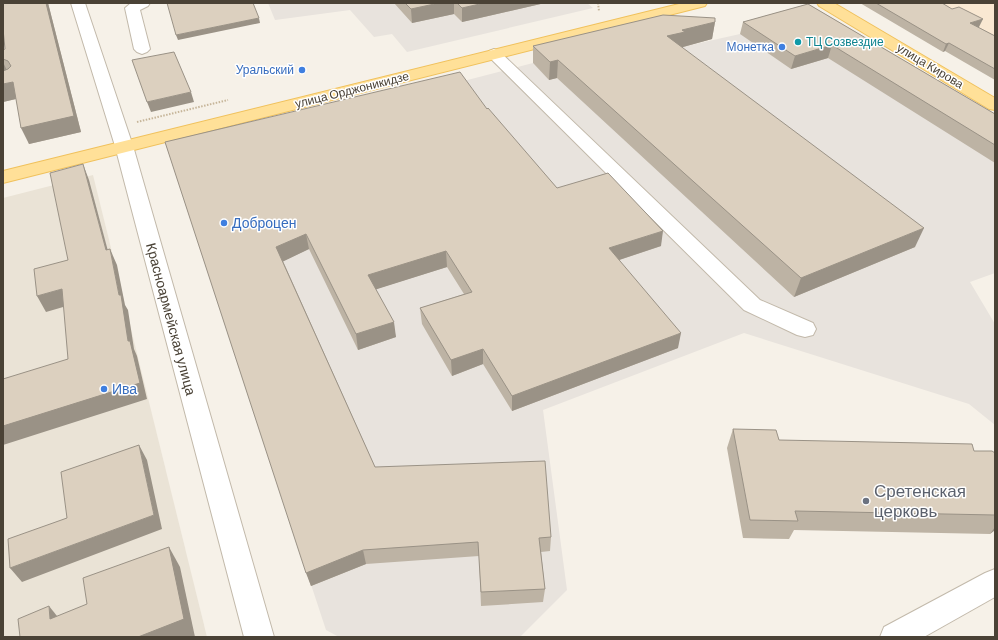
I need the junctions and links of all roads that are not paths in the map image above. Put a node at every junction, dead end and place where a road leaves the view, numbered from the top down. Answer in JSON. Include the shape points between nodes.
{"nodes":[{"id":1,"x":78,"y":3,"type":"edge"},
{"id":2,"x":143,"y":3,"type":"edge"},
{"id":3,"x":700,"y":3,"type":"edge"},
{"id":4,"x":824,"y":3,"type":"edge"},
{"id":5,"x":142,"y":49,"type":"dead end"},
{"id":6,"x":494,"y":54,"type":"junction"},
{"id":7,"x":995,"y":105,"type":"edge"},
{"id":8,"x":124,"y":146,"type":"junction"},
{"id":9,"x":3,"y":177,"type":"edge"},
{"id":10,"x":805,"y":329,"type":"dead end"},
{"id":11,"x":995,"y":582,"type":"edge"},
{"id":12,"x":259,"y":637,"type":"edge"},
{"id":13,"x":895,"y":637,"type":"edge"}],
"edges":[{"from":1,"to":8,"type":"street","name":"Красноармейская улица"},
{"from":2,"to":5,"type":"street","via":[[132,8]]},
{"from":3,"to":6,"type":"main road","name":"улица Орджоникидзе"},
{"from":4,"to":7,"type":"main road","name":"улица Кирова"},
{"from":6,"to":8,"type":"main road","name":"улица Орджоникидзе"},
{"from":6,"to":10,"type":"street","via":[[752,305]]},
{"from":8,"to":9,"type":"main road","name":"улица Орджоникидзе"},
{"from":8,"to":12,"type":"street","name":"Красноармейская улица"},
{"from":11,"to":13,"type":"street"}]}
